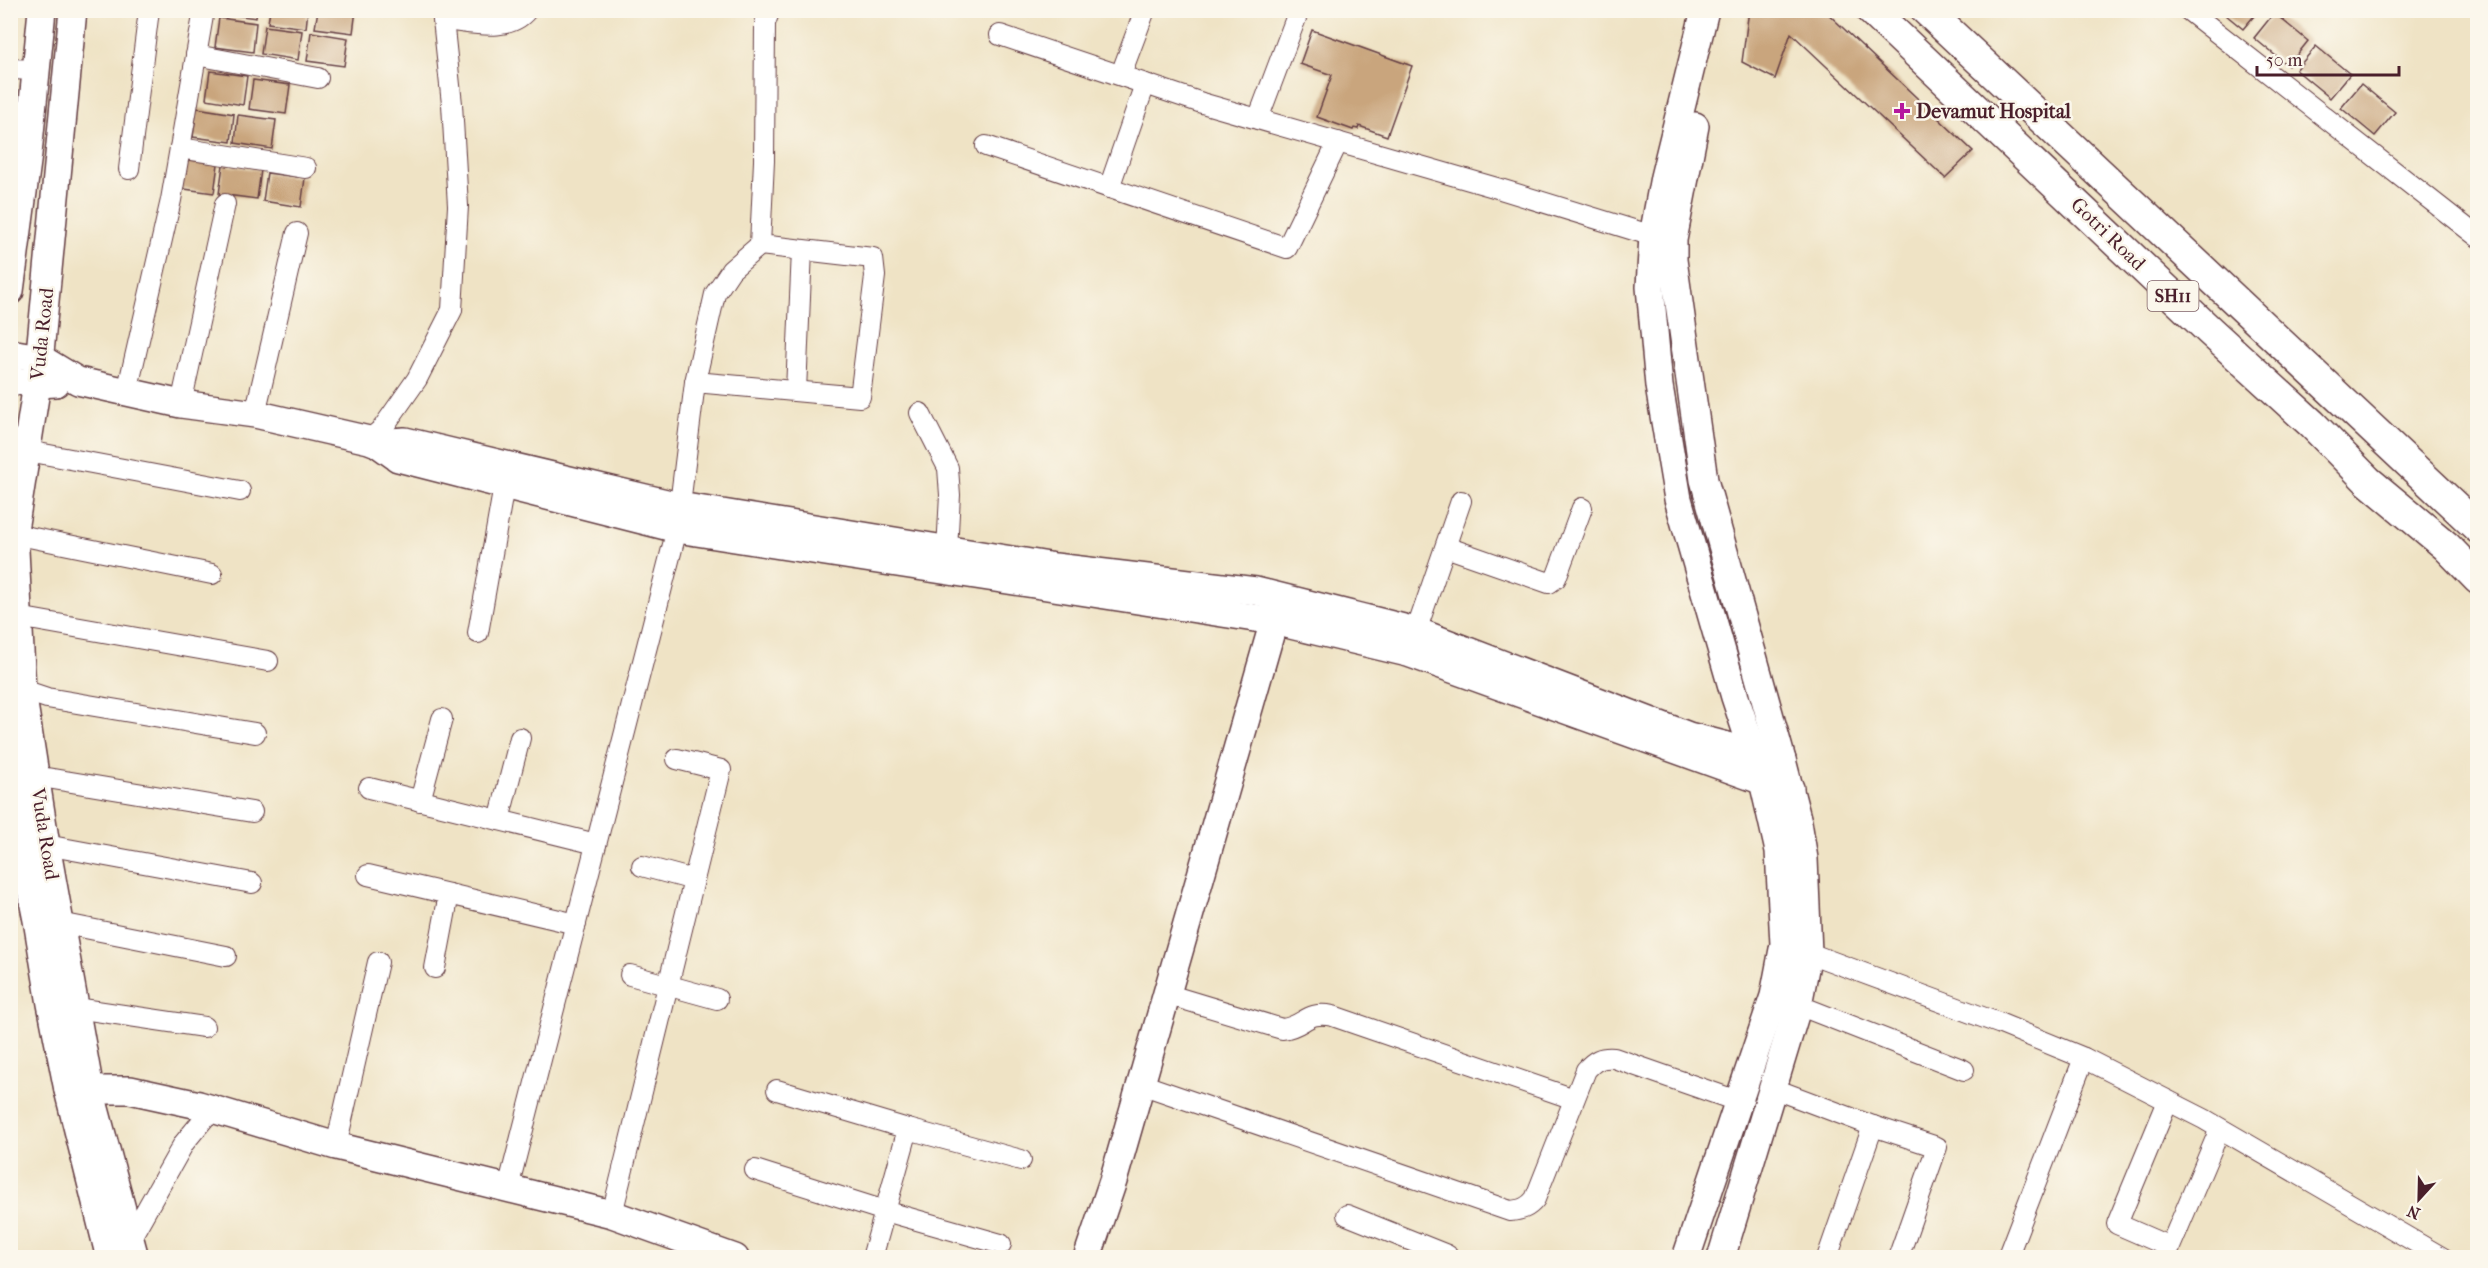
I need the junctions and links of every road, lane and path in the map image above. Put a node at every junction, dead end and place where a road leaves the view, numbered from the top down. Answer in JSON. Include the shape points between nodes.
{"nodes":[{"id":1,"x":42,"y":10,"type":"edge"},
{"id":2,"x":73,"y":10,"type":"edge"},
{"id":3,"x":149,"y":10,"type":"edge"},
{"id":4,"x":204,"y":10,"type":"edge"},
{"id":5,"x":527,"y":10,"type":"edge"},
{"id":6,"x":770,"y":10,"type":"edge"},
{"id":7,"x":1145,"y":10,"type":"edge"},
{"id":8,"x":1299,"y":10,"type":"edge"},
{"id":9,"x":1705,"y":10,"type":"edge"},
{"id":10,"x":1720,"y":10,"type":"edge"},
{"id":11,"x":1871,"y":10,"type":"edge"},
{"id":12,"x":1926,"y":10,"type":"edge"},
{"id":13,"x":2188,"y":10,"type":"edge"},
{"id":14,"x":443,"y":15,"type":"edge"},
{"id":15,"x":1000,"y":35,"type":"dead end"},
{"id":16,"x":196,"y":55,"type":"junction"},
{"id":17,"x":1988,"y":68,"type":"junction"},
{"id":18,"x":23,"y":70,"type":"edge"},
{"id":19,"x":1121,"y":74,"type":"junction"},
{"id":20,"x":318,"y":78,"type":"dead end"},
{"id":21,"x":1145,"y":84,"type":"junction"},
{"id":22,"x":1964,"y":97,"type":"junction"},
{"id":23,"x":1258,"y":119,"type":"junction"},
{"id":24,"x":1338,"y":142,"type":"junction"},
{"id":25,"x":986,"y":146,"type":"dead end"},
{"id":26,"x":180,"y":148,"type":"junction"},
{"id":27,"x":306,"y":168,"type":"dead end"},
{"id":28,"x":129,"y":169,"type":"dead end"},
{"id":29,"x":1109,"y":188,"type":"junction"},
{"id":30,"x":225,"y":204,"type":"dead end"},
{"id":31,"x":297,"y":233,"type":"dead end"},
{"id":32,"x":1653,"y":236,"type":"junction"},
{"id":33,"x":2478,"y":237,"type":"edge"},
{"id":34,"x":760,"y":245,"type":"junction"},
{"id":35,"x":802,"y":250,"type":"junction"},
{"id":36,"x":10,"y":291,"type":"edge"},
{"id":37,"x":10,"y":353,"type":"edge"},
{"id":38,"x":39,"y":371,"type":"junction"},
{"id":39,"x":10,"y":380,"type":"edge"},
{"id":40,"x":695,"y":382,"type":"junction"},
{"id":41,"x":796,"y":391,"type":"junction"},
{"id":42,"x":127,"y":392,"type":"junction"},
{"id":43,"x":181,"y":404,"type":"junction"},
{"id":44,"x":920,"y":413,"type":"dead end"},
{"id":45,"x":255,"y":414,"type":"junction"},
{"id":46,"x":363,"y":439,"type":"junction"},
{"id":47,"x":28,"y":451,"type":"junction"},
{"id":48,"x":504,"y":486,"type":"junction"},
{"id":49,"x":240,"y":491,"type":"dead end"},
{"id":50,"x":1461,"y":501,"type":"dead end"},
{"id":51,"x":1582,"y":508,"type":"dead end"},
{"id":52,"x":678,"y":518,"type":"junction"},
{"id":53,"x":2478,"y":528,"type":"edge"},
{"id":54,"x":14,"y":534,"type":"junction"},
{"id":55,"x":1446,"y":547,"type":"junction"},
{"id":56,"x":946,"y":550,"type":"junction"},
{"id":57,"x":2451,"y":552,"type":"junction"},
{"id":58,"x":212,"y":574,"type":"dead end"},
{"id":59,"x":2478,"y":579,"type":"edge"},
{"id":60,"x":18,"y":617,"type":"junction"},
{"id":61,"x":1274,"y":621,"type":"junction"},
{"id":62,"x":478,"y":633,"type":"dead end"},
{"id":63,"x":1412,"y":642,"type":"junction"},
{"id":64,"x":268,"y":661,"type":"dead end"},
{"id":65,"x":16,"y":689,"type":"edge"},
{"id":66,"x":442,"y":719,"type":"dead end"},
{"id":67,"x":255,"y":733,"type":"dead end"},
{"id":68,"x":520,"y":738,"type":"dead end"},
{"id":69,"x":1752,"y":752,"type":"junction"},
{"id":70,"x":10,"y":759,"type":"edge"},
{"id":71,"x":676,"y":759,"type":"dead end"},
{"id":72,"x":1782,"y":760,"type":"junction"},
{"id":73,"x":35,"y":776,"type":"junction"},
{"id":74,"x":1763,"y":781,"type":"junction"},
{"id":75,"x":369,"y":788,"type":"dead end"},
{"id":76,"x":1790,"y":788,"type":"junction"},
{"id":77,"x":420,"y":801,"type":"junction"},
{"id":78,"x":252,"y":812,"type":"dead end"},
{"id":79,"x":498,"y":820,"type":"junction"},
{"id":80,"x":596,"y":844,"type":"junction"},
{"id":81,"x":46,"y":845,"type":"junction"},
{"id":82,"x":642,"y":866,"type":"dead end"},
{"id":83,"x":368,"y":875,"type":"dead end"},
{"id":84,"x":694,"y":880,"type":"junction"},
{"id":85,"x":252,"y":883,"type":"dead end"},
{"id":86,"x":449,"y":894,"type":"junction"},
{"id":87,"x":60,"y":923,"type":"junction"},
{"id":88,"x":576,"y":924,"type":"junction"},
{"id":89,"x":1796,"y":949,"type":"junction"},
{"id":90,"x":226,"y":956,"type":"dead end"},
{"id":91,"x":378,"y":963,"type":"dead end"},
{"id":92,"x":435,"y":968,"type":"dead end"},
{"id":93,"x":630,"y":975,"type":"dead end"},
{"id":94,"x":668,"y":986,"type":"junction"},
{"id":95,"x":1166,"y":994,"type":"junction"},
{"id":96,"x":717,"y":999,"type":"dead end"},
{"id":97,"x":1798,"y":1005,"type":"junction"},
{"id":98,"x":76,"y":1008,"type":"junction"},
{"id":99,"x":204,"y":1027,"type":"dead end"},
{"id":100,"x":2084,"y":1058,"type":"junction"},
{"id":101,"x":1964,"y":1070,"type":"dead end"},
{"id":102,"x":1141,"y":1084,"type":"junction"},
{"id":103,"x":1772,"y":1088,"type":"junction"},
{"id":104,"x":79,"y":1090,"type":"junction"},
{"id":105,"x":777,"y":1090,"type":"dead end"},
{"id":106,"x":1574,"y":1100,"type":"junction"},
{"id":107,"x":2168,"y":1101,"type":"junction"},
{"id":108,"x":1740,"y":1102,"type":"junction"},
{"id":109,"x":232,"y":1116,"type":"junction"},
{"id":110,"x":1873,"y":1126,"type":"junction"},
{"id":111,"x":908,"y":1128,"type":"junction"},
{"id":112,"x":2220,"y":1129,"type":"junction"},
{"id":113,"x":336,"y":1146,"type":"junction"},
{"id":114,"x":1022,"y":1160,"type":"dead end"},
{"id":115,"x":756,"y":1170,"type":"dead end"},
{"id":116,"x":508,"y":1188,"type":"junction"},
{"id":117,"x":885,"y":1211,"type":"junction"},
{"id":118,"x":612,"y":1214,"type":"junction"},
{"id":119,"x":1347,"y":1215,"type":"dead end"},
{"id":120,"x":1001,"y":1244,"type":"dead end"},
{"id":121,"x":133,"y":1248,"type":"edge"},
{"id":122,"x":110,"y":1257,"type":"edge"},
{"id":123,"x":735,"y":1257,"type":"edge"},
{"id":124,"x":872,"y":1257,"type":"edge"},
{"id":125,"x":1086,"y":1257,"type":"edge"},
{"id":126,"x":1446,"y":1257,"type":"edge"},
{"id":127,"x":1686,"y":1257,"type":"edge"},
{"id":128,"x":1722,"y":1257,"type":"edge"},
{"id":129,"x":1827,"y":1257,"type":"edge"},
{"id":130,"x":1898,"y":1257,"type":"edge"},
{"id":131,"x":2007,"y":1257,"type":"edge"},
{"id":132,"x":2443,"y":1257,"type":"edge"}],
"edges":[{"from":1,"to":18,"type":"street","name":"Vuda Road"},
{"from":2,"to":38,"type":"street","name":"Vuda Road"},
{"from":3,"to":28,"type":"street"},
{"from":4,"to":16,"type":"street"},
{"from":5,"to":14,"type":"street","via":[[520,19],[505,25]]},
{"from":6,"to":34,"type":"street","via":[[765,23]]},
{"from":7,"to":19,"type":"street"},
{"from":8,"to":23,"type":"street"},
{"from":9,"to":32,"type":"street"},
{"from":10,"to":72,"type":"street","via":[[1675,224],[1673,260],[1704,480]]},
{"from":11,"to":22,"type":"main road","name":"Gotri Road","number":"SH11"},
{"from":12,"to":17,"type":"main road","name":"Gotri Road","number":"SH11"},
{"from":13,"to":33,"type":"street"},
{"from":14,"to":46,"type":"street","via":[[458,206],[452,310],[417,379],[382,429]]},
{"from":15,"to":19,"type":"street"},
{"from":16,"to":20,"type":"street"},
{"from":16,"to":26,"type":"street"},
{"from":17,"to":22,"type":"main road"},
{"from":17,"to":53,"type":"main road","name":"Gotri Road","number":"SH11"},
{"from":18,"to":36,"type":"street","name":"Vuda Road"},
{"from":19,"to":21,"type":"street"},
{"from":21,"to":23,"type":"street"},
{"from":21,"to":29,"type":"street"},
{"from":22,"to":57,"type":"main road","name":"Gotri Road","number":"SH11","via":[[2368,481]]},
{"from":23,"to":24,"type":"street"},
{"from":24,"to":29,"type":"street","via":[[1287,248]]},
{"from":24,"to":32,"type":"street"},
{"from":25,"to":29,"type":"street"},
{"from":26,"to":27,"type":"street"},
{"from":26,"to":42,"type":"street"},
{"from":30,"to":43,"type":"street"},
{"from":31,"to":45,"type":"street"},
{"from":32,"to":69,"type":"street","via":[[1650,287],[1659,386],[1678,499]]},
{"from":34,"to":35,"type":"street"},
{"from":34,"to":40,"type":"street","via":[[731,270],[718,288]]},
{"from":35,"to":41,"type":"street"},
{"from":35,"to":41,"type":"street","via":[[873,258],[875,276],[860,397]]},
{"from":37,"to":38,"type":"street"},
{"from":38,"to":39,"type":"street"},
{"from":38,"to":42,"type":"street"},
{"from":38,"to":47,"type":"street","name":"Vuda Road"},
{"from":40,"to":41,"type":"street"},
{"from":40,"to":52,"type":"street"},
{"from":42,"to":43,"type":"street"},
{"from":43,"to":45,"type":"street"},
{"from":44,"to":56,"type":"street","via":[[948,468]]},
{"from":45,"to":46,"type":"street"},
{"from":46,"to":48,"type":"street","via":[[398,459]]},
{"from":46,"to":52,"type":"street","via":[[405,441]]},
{"from":47,"to":49,"type":"street"},
{"from":47,"to":54,"type":"street","name":"Vuda Road"},
{"from":48,"to":52,"type":"street"},
{"from":48,"to":62,"type":"street"},
{"from":50,"to":55,"type":"street"},
{"from":51,"to":55,"type":"street","via":[[1556,578],[1549,583]]},
{"from":52,"to":56,"type":"street"},
{"from":52,"to":61,"type":"street"},
{"from":52,"to":80,"type":"street"},
{"from":53,"to":57,"type":"street"},
{"from":54,"to":58,"type":"street"},
{"from":54,"to":60,"type":"street","name":"Vuda Road"},
{"from":55,"to":63,"type":"street"},
{"from":56,"to":63,"type":"street","via":[[1256,591]]},
{"from":57,"to":59,"type":"main road","name":"Gotri Road","number":"SH11"},
{"from":60,"to":64,"type":"street"},
{"from":60,"to":65,"type":"street","name":"Vuda Road"},
{"from":61,"to":63,"type":"street"},
{"from":61,"to":95,"type":"street"},
{"from":63,"to":69,"type":"street","via":[[1689,736]]},
{"from":63,"to":74,"type":"street"},
{"from":65,"to":67,"type":"street","via":[[47,698]]},
{"from":65,"to":73,"type":"street","name":"Vuda Road"},
{"from":66,"to":77,"type":"street"},
{"from":68,"to":79,"type":"street"},
{"from":69,"to":72,"type":"street"},
{"from":69,"to":74,"type":"street"},
{"from":70,"to":104,"type":"street","name":"Vuda Road","via":[[21,840]]},
{"from":71,"to":84,"type":"street","via":[[720,770]]},
{"from":72,"to":76,"type":"street"},
{"from":73,"to":78,"type":"street"},
{"from":73,"to":81,"type":"street","name":"Vuda Road"},
{"from":74,"to":76,"type":"street"},
{"from":74,"to":89,"type":"street"},
{"from":75,"to":77,"type":"street"},
{"from":76,"to":89,"type":"street","via":[[1804,859]]},
{"from":77,"to":79,"type":"street"},
{"from":79,"to":80,"type":"street"},
{"from":80,"to":88,"type":"street"},
{"from":81,"to":85,"type":"street"},
{"from":81,"to":87,"type":"street","name":"Vuda Road"},
{"from":82,"to":84,"type":"street"},
{"from":83,"to":86,"type":"street"},
{"from":84,"to":94,"type":"street"},
{"from":86,"to":88,"type":"street"},
{"from":86,"to":92,"type":"street"},
{"from":87,"to":90,"type":"street"},
{"from":87,"to":98,"type":"street","name":"Vuda Road"},
{"from":88,"to":116,"type":"street"},
{"from":89,"to":97,"type":"street"},
{"from":89,"to":100,"type":"street"},
{"from":89,"to":108,"type":"street","via":[[1774,996]]},
{"from":91,"to":113,"type":"street"},
{"from":93,"to":94,"type":"street"},
{"from":94,"to":96,"type":"street"},
{"from":94,"to":118,"type":"street"},
{"from":95,"to":102,"type":"street"},
{"from":95,"to":106,"type":"street","via":[[1282,1029],[1315,1014],[1332,1016]]},
{"from":97,"to":101,"type":"street"},
{"from":97,"to":103,"type":"street"},
{"from":98,"to":99,"type":"street"},
{"from":98,"to":104,"type":"street","name":"Vuda Road"},
{"from":100,"to":107,"type":"street"},
{"from":100,"to":131,"type":"street"},
{"from":102,"to":106,"type":"street","via":[[1510,1211],[1530,1206],[1535,1199]]},
{"from":102,"to":125,"type":"street"},
{"from":103,"to":110,"type":"street"},
{"from":103,"to":128,"type":"street"},
{"from":104,"to":109,"type":"street","via":[[130,1090]]},
{"from":104,"to":121,"type":"street","name":"Vuda Road"},
{"from":104,"to":122,"type":"street","name":"Vuda Road"},
{"from":105,"to":111,"type":"street"},
{"from":106,"to":108,"type":"street","via":[[1586,1070],[1603,1057]]},
{"from":107,"to":112,"type":"street"},
{"from":107,"to":112,"type":"street","via":[[2116,1224],[2170,1247]]},
{"from":108,"to":127,"type":"street"},
{"from":109,"to":113,"type":"street"},
{"from":109,"to":121,"type":"street","via":[[184,1143]]},
{"from":110,"to":129,"type":"street"},
{"from":110,"to":130,"type":"street","via":[[1937,1147]]},
{"from":111,"to":114,"type":"street"},
{"from":111,"to":117,"type":"street"},
{"from":112,"to":132,"type":"street"},
{"from":113,"to":116,"type":"street"},
{"from":115,"to":117,"type":"street"},
{"from":116,"to":118,"type":"street"},
{"from":117,"to":120,"type":"street"},
{"from":117,"to":124,"type":"street"},
{"from":118,"to":123,"type":"street"},
{"from":119,"to":126,"type":"street"}]}
